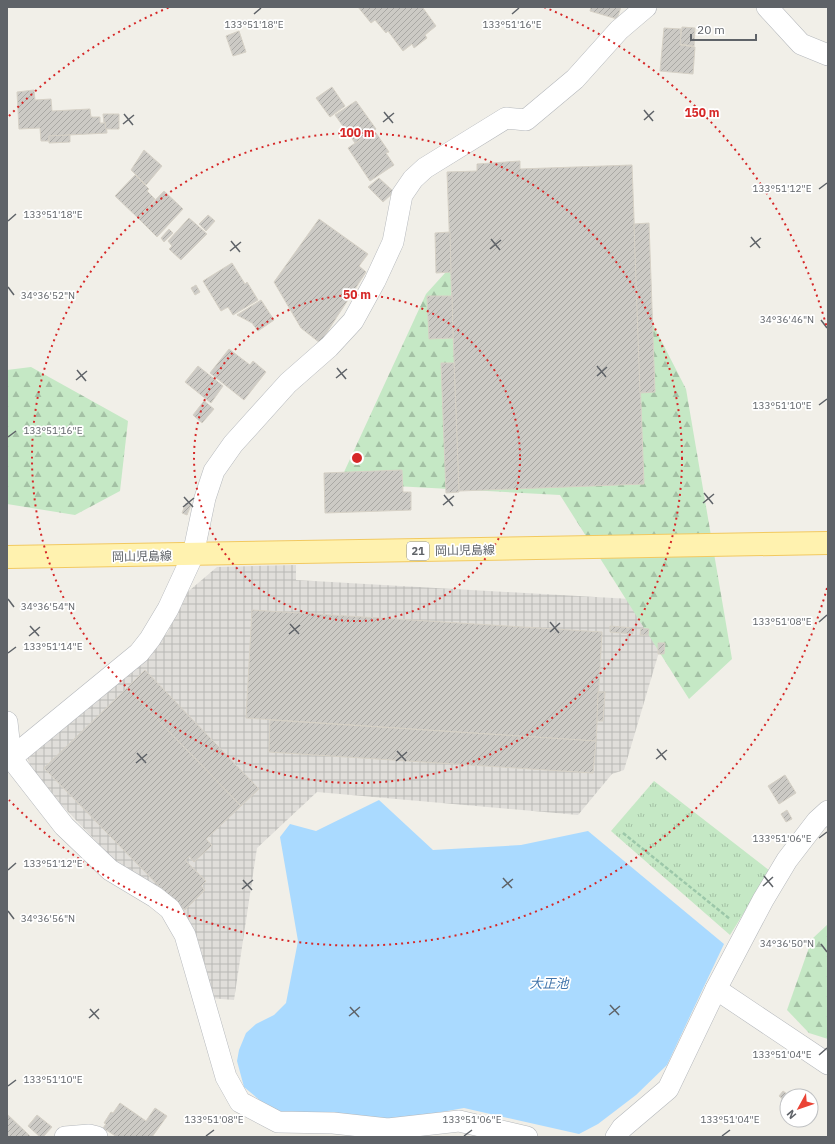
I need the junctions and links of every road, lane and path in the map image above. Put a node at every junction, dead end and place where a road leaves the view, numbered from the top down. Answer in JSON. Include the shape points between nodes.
{"nodes":[{"id":1,"x":646,"y":7,"type":"edge"},
{"id":2,"x":767,"y":7,"type":"edge"},
{"id":3,"x":828,"y":55,"type":"edge"},
{"id":4,"x":828,"y":543,"type":"edge"},
{"id":5,"x":193,"y":555,"type":"junction"},
{"id":6,"x":7,"y":557,"type":"edge"},
{"id":7,"x":7,"y":722,"type":"edge"},
{"id":8,"x":11,"y":758,"type":"junction"},
{"id":9,"x":828,"y":811,"type":"edge"},
{"id":10,"x":623,"y":832,"type":"dead end"},
{"id":11,"x":746,"y":932,"type":"junction"},
{"id":12,"x":716,"y":989,"type":"junction"},
{"id":13,"x":828,"y":1064,"type":"edge"},
{"id":14,"x":65,"y":1137,"type":"edge"},
{"id":15,"x":97,"y":1137,"type":"edge"},
{"id":16,"x":527,"y":1137,"type":"edge"},
{"id":17,"x":616,"y":1137,"type":"edge"}],
"edges":[{"from":1,"to":5,"type":"street","via":[[619,30],[575,79],[526,120],[506,118],[425,168],[413,179],[402,195],[393,242],[375,282],[353,321],[329,347],[288,383],[233,444],[214,471],[205,498]]},
{"from":2,"to":3,"type":"street","via":[[801,44]]},
{"from":4,"to":5,"type":"main road","name":"岡山児島線","number":"21"},
{"from":5,"to":6,"type":"main road","name":"岡山児島線","number":"21"},
{"from":5,"to":8,"type":"street","via":[[168,609],[150,639],[138,653]]},
{"from":7,"to":8,"type":"street"},
{"from":8,"to":16,"type":"street","via":[[64,826],[87,850],[110,870],[170,909],[185,935],[226,1077],[240,1102],[278,1122],[388,1129],[459,1121]]},
{"from":9,"to":11,"type":"street","via":[[817,821],[787,860]]},
{"from":10,"to":11,"type":"path"},
{"from":11,"to":12,"type":"street"},
{"from":12,"to":13,"type":"street"},
{"from":12,"to":17,"type":"street","via":[[668,1089],[622,1128]]},
{"from":14,"to":15,"type":"street"}]}
